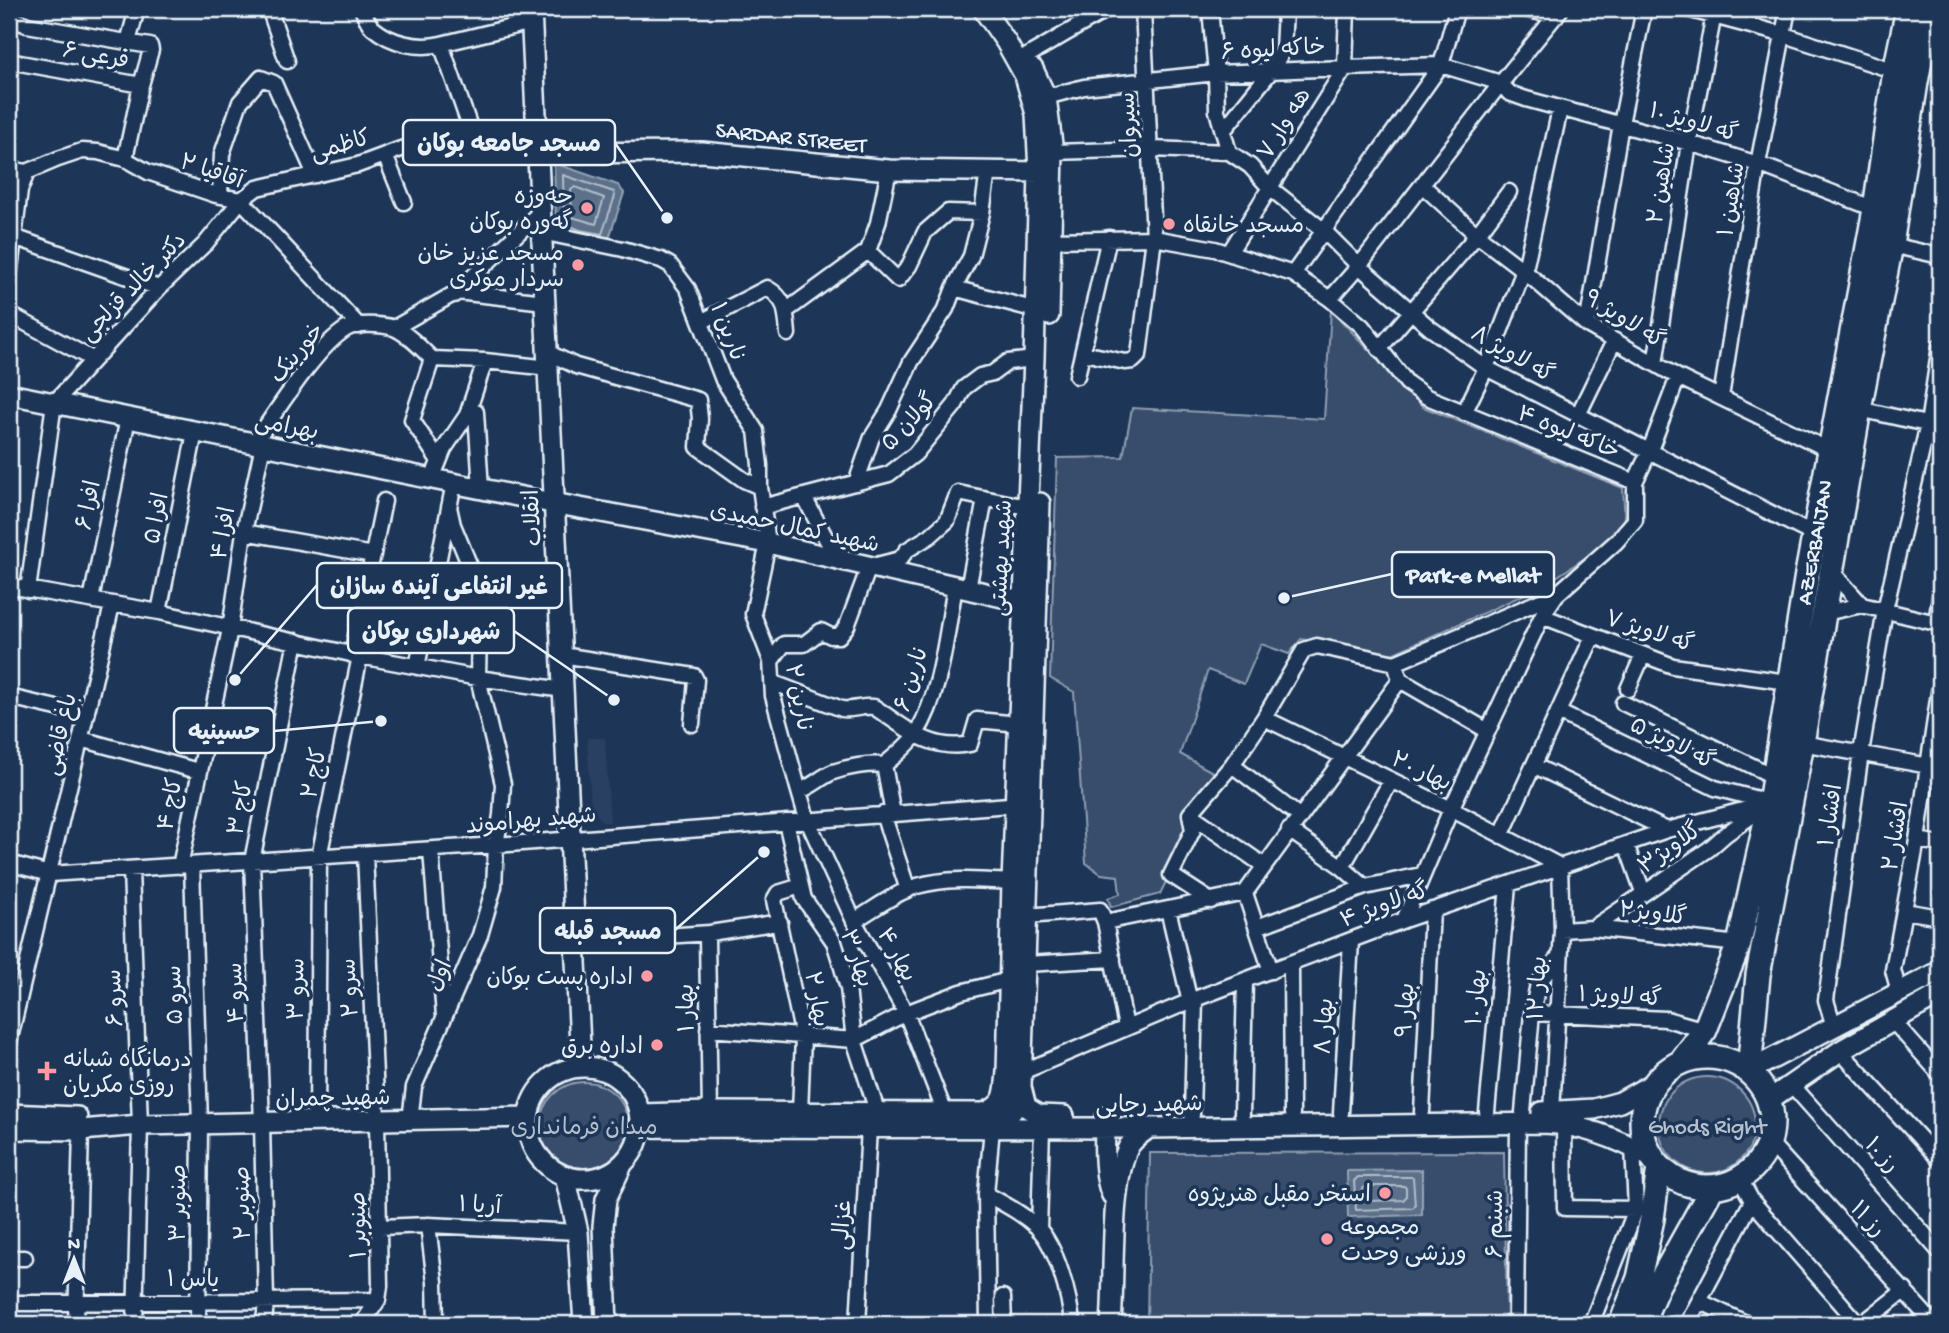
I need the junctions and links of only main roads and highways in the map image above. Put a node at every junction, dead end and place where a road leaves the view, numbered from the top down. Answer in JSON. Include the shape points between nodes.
{"nodes":[{"id":1,"x":983,"y":9,"type":"edge"},
{"id":2,"x":995,"y":9,"type":"edge"},
{"id":3,"x":1908,"y":9,"type":"edge"},
{"id":4,"x":1930,"y":9,"type":"edge"},
{"id":5,"x":531,"y":15,"type":"edge"},
{"id":6,"x":537,"y":145,"type":"junction"},
{"id":7,"x":1039,"y":172,"type":"junction"},
{"id":8,"x":9,"y":394,"type":"edge"},
{"id":9,"x":555,"y":504,"type":"junction"},
{"id":10,"x":1030,"y":603,"type":"junction"},
{"id":11,"x":1023,"y":804,"type":"junction"},
{"id":12,"x":1940,"y":971,"type":"edge"},
{"id":13,"x":1940,"y":994,"type":"edge"},
{"id":14,"x":1681,"y":1062,"type":"junction"},
{"id":15,"x":581,"y":1067,"type":"junction"},
{"id":16,"x":1749,"y":1071,"type":"junction"},
{"id":17,"x":1022,"y":1080,"type":"junction"},
{"id":18,"x":1654,"y":1083,"type":"junction"},
{"id":19,"x":1769,"y":1100,"type":"junction"},
{"id":20,"x":9,"y":1114,"type":"edge"},
{"id":21,"x":528,"y":1117,"type":"junction"},
{"id":22,"x":1520,"y":1118,"type":"junction"},
{"id":23,"x":1558,"y":1118,"type":"junction"},
{"id":24,"x":640,"y":1121,"type":"junction"},
{"id":25,"x":873,"y":1121,"type":"junction"},
{"id":26,"x":1106,"y":1122,"type":"junction"},
{"id":27,"x":986,"y":1123,"type":"junction"},
{"id":28,"x":140,"y":1125,"type":"junction"},
{"id":29,"x":1149,"y":1128,"type":"junction"},
{"id":30,"x":9,"y":1129,"type":"edge"},
{"id":31,"x":1648,"y":1157,"type":"junction"},
{"id":32,"x":622,"y":1165,"type":"junction"},
{"id":33,"x":565,"y":1177,"type":"junction"},
{"id":34,"x":1712,"y":1188,"type":"junction"},
{"id":35,"x":1116,"y":1203,"type":"junction"},
{"id":36,"x":578,"y":1232,"type":"junction"},
{"id":37,"x":603,"y":1232,"type":"junction"},
{"id":38,"x":1649,"y":1282,"type":"junction"},
{"id":39,"x":584,"y":1324,"type":"edge"},
{"id":40,"x":607,"y":1324,"type":"edge"},
{"id":41,"x":1111,"y":1324,"type":"edge"},
{"id":42,"x":1620,"y":1324,"type":"edge"},
{"id":43,"x":1641,"y":1324,"type":"edge"}],
"edges":[{"from":1,"to":7,"type":"main road","name":"شهید بهشتی","via":[[1025,76],[1036,114]]},
{"from":2,"to":10,"type":"main road","name":"شهید بهشتی","via":[[1027,56],[1046,97],[1053,152]]},
{"from":3,"to":14,"type":"main road","name":"AZERBAIJAN","via":[[1770,803],[1738,944],[1705,1030]]},
{"from":4,"to":16,"type":"main road","name":"AZERBAIJAN","via":[[1758,975]]},
{"from":5,"to":6,"type":"main road","name":"انقلاب"},
{"from":6,"to":7,"type":"main road","name":"SARDAR STREET","via":[[702,152],[889,170]]},
{"from":6,"to":9,"type":"main road","name":"انقلاب"},
{"from":7,"to":10,"type":"main road","name":"شهید بهشتی","via":[[1027,507]]},
{"from":8,"to":9,"type":"main road","name":"بهرامی","via":[[259,444],[436,470],[454,484]]},
{"from":9,"to":10,"type":"main road","name":"شهید کمال حمیدی","via":[[768,543]]},
{"from":9,"to":15,"type":"main road","name":"انقلاب"},
{"from":10,"to":11,"type":"main road","name":"شهید بهشتی"},
{"from":10,"to":11,"type":"main road","name":"شهید بهشتی","via":[[1019,724]]},
{"from":11,"to":17,"type":"main road","name":"شهید بهشتی","via":[[1027,916]]},
{"from":11,"to":27,"type":"main road","name":"شهید بهشتی","via":[[1012,882],[1004,1099]]},
{"from":12,"to":16,"type":"main road"},
{"from":13,"to":19,"type":"main road","via":[[1840,1051]]},
{"from":14,"to":16,"type":"main road","via":[[1716,1057]]},
{"from":14,"to":18,"type":"main road"},
{"from":15,"to":21,"type":"main road","via":[[551,1077],[531,1102]]},
{"from":15,"to":24,"type":"main road","via":[[620,1079],[629,1089]]},
{"from":16,"to":19,"type":"main road"},
{"from":17,"to":26,"type":"main road","name":"شهید رجایی","via":[[1026,1107],[1039,1115]]},
{"from":17,"to":27,"type":"main road","via":[[1013,1111],[1001,1122]]},
{"from":18,"to":23,"type":"main road","name":"شهید رجایی","via":[[1620,1102]]},
{"from":18,"to":31,"type":"main road","via":[[1641,1120]]},
{"from":19,"to":34,"type":"main road","via":[[1773,1122],[1763,1158],[1740,1179]]},
{"from":20,"to":28,"type":"main road","name":"شهید چمران"},
{"from":21,"to":28,"type":"main road","name":"شهید چمران"},
{"from":21,"to":33,"type":"main road","via":[[536,1153]]},
{"from":22,"to":23,"type":"main road","name":"شهید رجایی"},
{"from":22,"to":26,"type":"main road","name":"شهید رجایی","via":[[1487,1112],[1422,1112],[1192,1115]]},
{"from":22,"to":29,"type":"main road","name":"شهید رجایی"},
{"from":23,"to":31,"type":"main road","name":"شهید رجایی","via":[[1602,1133]]},
{"from":24,"to":25,"type":"main road","name":"شهید رجایی"},
{"from":24,"to":25,"type":"main road","name":"شهید رجایی","via":[[710,1112],[800,1112]]},
{"from":24,"to":32,"type":"main road","via":[[638,1141]]},
{"from":25,"to":27,"type":"main road","name":"شهید رجایی"},
{"from":25,"to":27,"type":"main road","name":"شهید رجایی","via":[[945,1113]]},
{"from":26,"to":27,"type":"main road","name":"شهید رجایی","via":[[1042,1128]]},
{"from":26,"to":29,"type":"main road","name":"شهید رجایی"},
{"from":26,"to":35,"type":"main road","via":[[1109,1188]]},
{"from":28,"to":30,"type":"main road","name":"شهید چمران"},
{"from":29,"to":35,"type":"main road","via":[[1129,1147]]},
{"from":31,"to":34,"type":"main road","via":[[1674,1179]]},
{"from":31,"to":38,"type":"main road","via":[[1652,1219]]},
{"from":32,"to":33,"type":"main road","via":[[595,1178]]},
{"from":32,"to":37,"type":"main road","via":[[606,1199]]},
{"from":33,"to":36,"type":"main road"},
{"from":34,"to":38,"type":"main road"},
{"from":35,"to":41,"type":"main road"},
{"from":36,"to":37,"type":"main road"},
{"from":36,"to":39,"type":"main road"},
{"from":37,"to":40,"type":"main road"},
{"from":38,"to":42,"type":"main road"},
{"from":38,"to":43,"type":"main road"}]}
